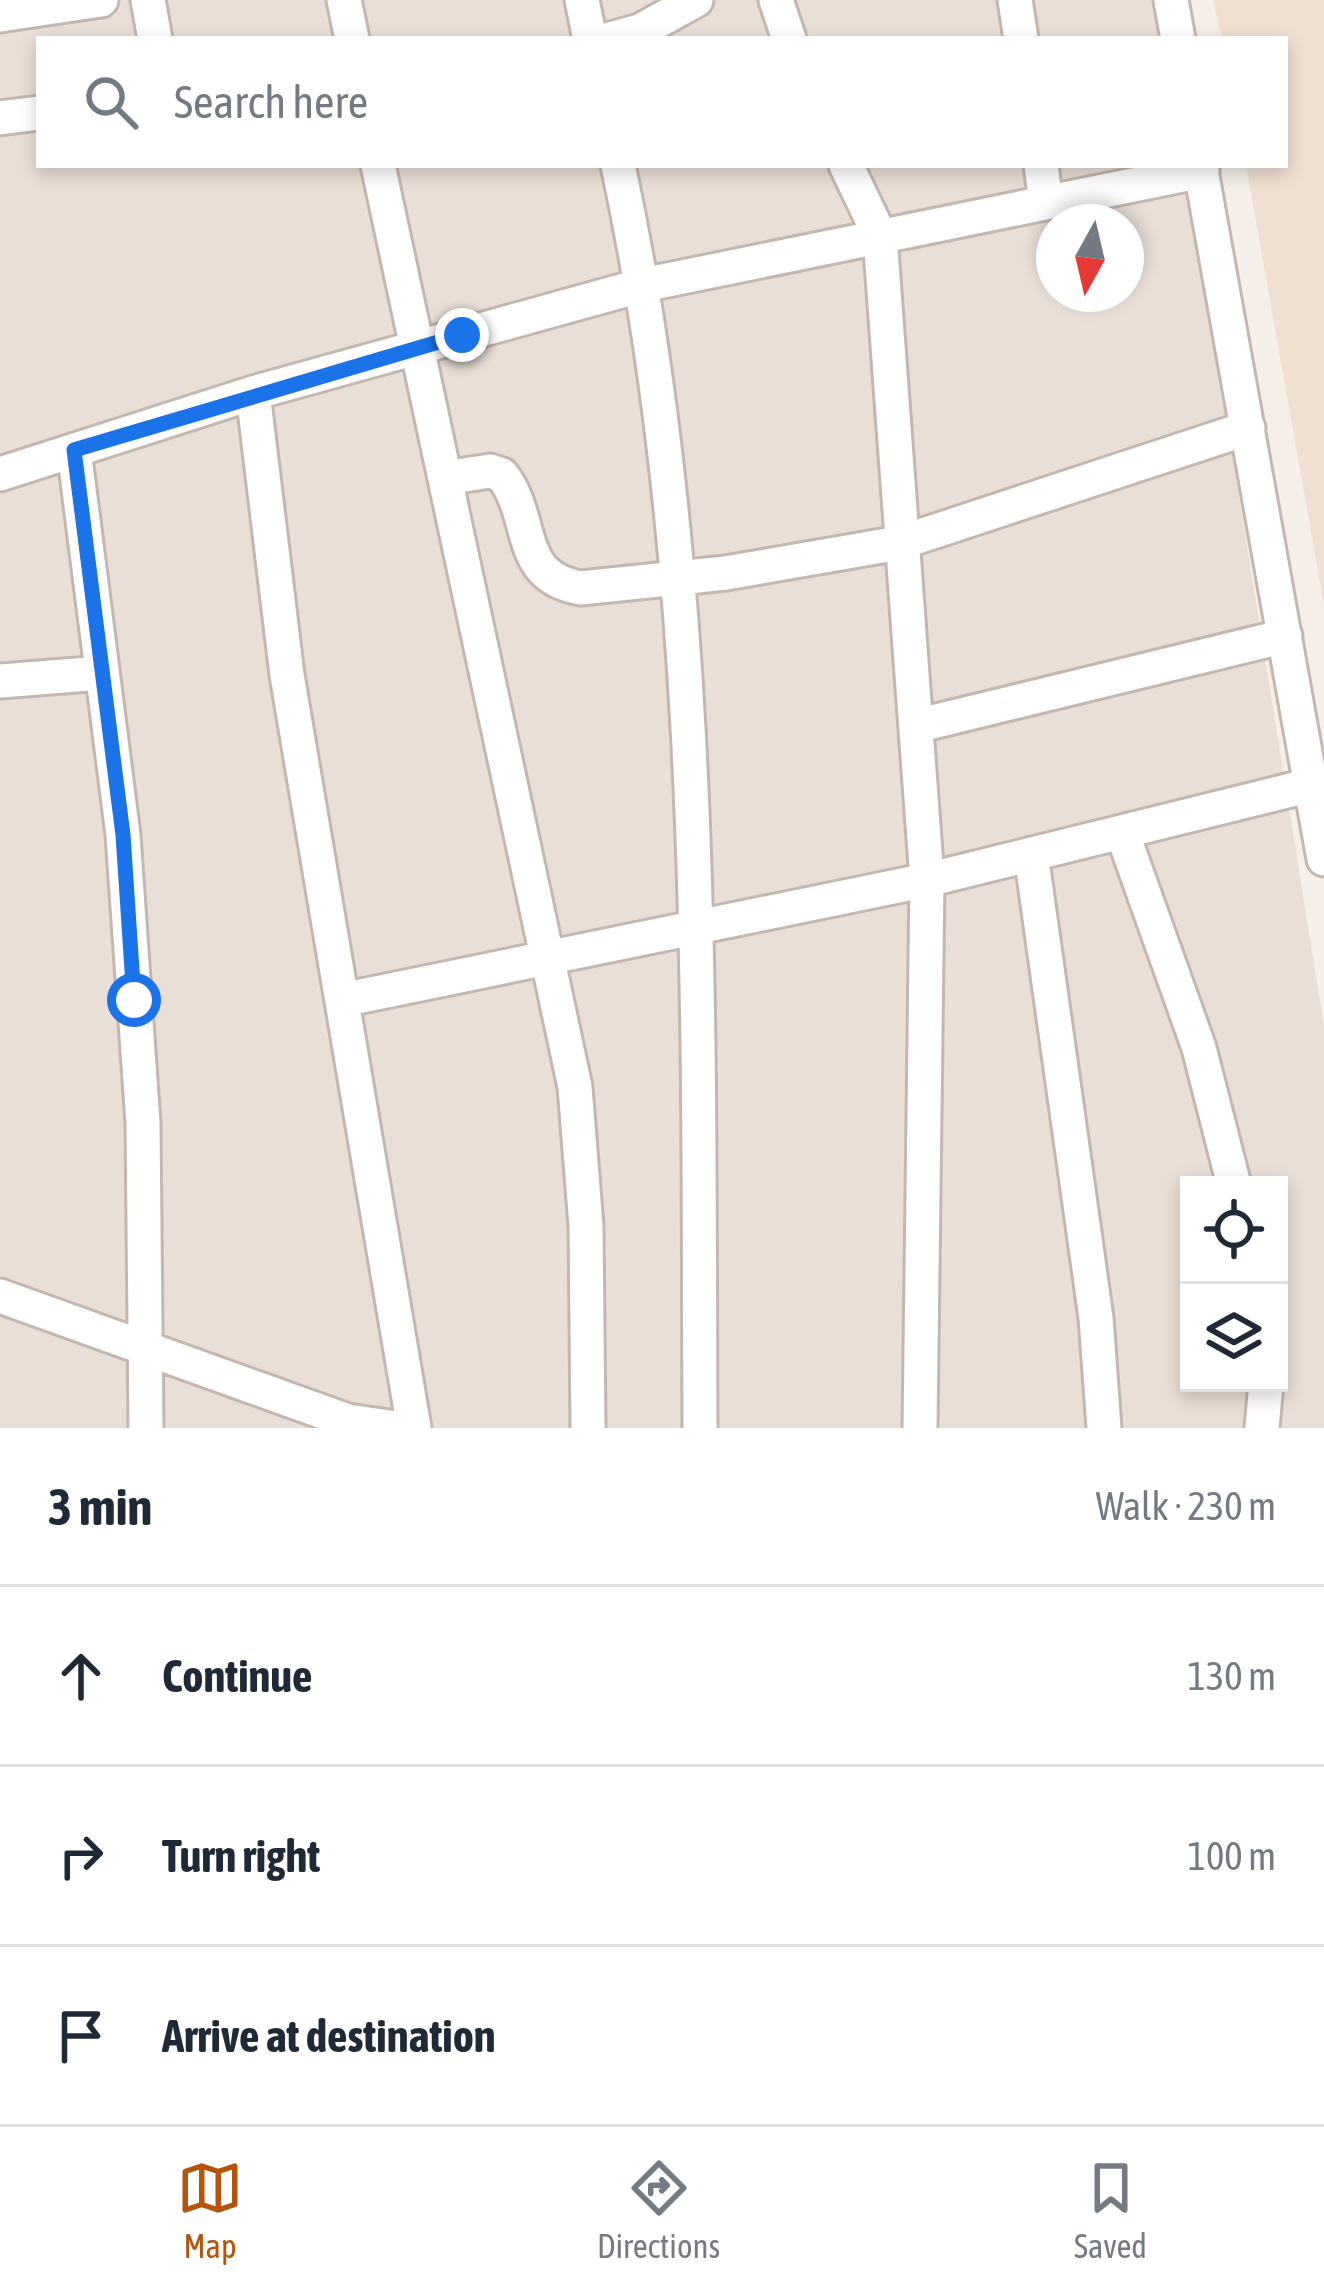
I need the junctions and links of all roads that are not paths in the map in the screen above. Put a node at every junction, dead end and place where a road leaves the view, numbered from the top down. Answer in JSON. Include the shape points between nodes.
{"nodes":[{"id":1,"x":101,"y":0,"type":"edge"},
{"id":2,"x":148,"y":0,"type":"edge"},
{"id":3,"x":344,"y":0,"type":"edge"},
{"id":4,"x":582,"y":0,"type":"edge"},
{"id":5,"x":696,"y":0,"type":"edge"},
{"id":6,"x":776,"y":0,"type":"edge"},
{"id":7,"x":1015,"y":0,"type":"edge"},
{"id":8,"x":1171,"y":0,"type":"edge"},
{"id":9,"x":0,"y":14,"type":"edge"},
{"id":10,"x":154,"y":36,"type":"edge"},
{"id":11,"x":351,"y":36,"type":"edge"},
{"id":12,"x":589,"y":36,"type":"edge"},
{"id":13,"x":621,"y":36,"type":"edge"},
{"id":14,"x":788,"y":36,"type":"edge"},
{"id":15,"x":1021,"y":36,"type":"edge"},
{"id":16,"x":1177,"y":36,"type":"edge"},
{"id":17,"x":36,"y":113,"type":"edge"},
{"id":18,"x":0,"y":118,"type":"edge"},
{"id":19,"x":379,"y":168,"type":"edge"},
{"id":20,"x":618,"y":168,"type":"edge"},
{"id":21,"x":847,"y":168,"type":"edge"},
{"id":22,"x":1041,"y":168,"type":"edge"},
{"id":23,"x":1201,"y":168,"type":"edge"},
{"id":24,"x":1046,"y":203,"type":"junction"},
{"id":25,"x":880,"y":236,"type":"junction"},
{"id":26,"x":643,"y":284,"type":"junction"},
{"id":27,"x":417,"y":348,"type":"junction"},
{"id":28,"x":253,"y":393,"type":"junction"},
{"id":29,"x":1248,"y":428,"type":"junction"},
{"id":30,"x":74,"y":450,"type":"junction"},
{"id":31,"x":0,"y":473,"type":"edge"},
{"id":32,"x":445,"y":478,"type":"junction"},
{"id":33,"x":899,"y":543,"type":"junction"},
{"id":34,"x":674,"y":578,"type":"junction"},
{"id":35,"x":1285,"y":636,"type":"junction"},
{"id":36,"x":102,"y":673,"type":"junction"},
{"id":37,"x":0,"y":681,"type":"edge"},
{"id":38,"x":916,"y":726,"type":"junction"},
{"id":39,"x":1311,"y":784,"type":"junction"},
{"id":40,"x":1122,"y":832,"type":"junction"},
{"id":41,"x":1030,"y":854,"type":"junction"},
{"id":42,"x":1324,"y":859,"type":"edge"},
{"id":43,"x":927,"y":880,"type":"junction"},
{"id":44,"x":697,"y":928,"type":"junction"},
{"id":45,"x":548,"y":958,"type":"junction"},
{"id":46,"x":342,"y":1000,"type":"junction"},
{"id":47,"x":1232,"y":1176,"type":"edge"},
{"id":48,"x":0,"y":1296,"type":"edge"},
{"id":49,"x":147,"y":1346,"type":"junction"},
{"id":50,"x":1264,"y":1392,"type":"edge"},
{"id":51,"x":146,"y":1428,"type":"edge"},
{"id":52,"x":396,"y":1428,"type":"edge"},
{"id":53,"x":414,"y":1428,"type":"edge"},
{"id":54,"x":588,"y":1428,"type":"edge"},
{"id":55,"x":700,"y":1428,"type":"edge"},
{"id":56,"x":920,"y":1428,"type":"edge"},
{"id":57,"x":1103,"y":1428,"type":"edge"},
{"id":58,"x":1262,"y":1428,"type":"edge"}],
"edges":[{"from":1,"to":9,"type":"street"},
{"from":2,"to":10,"type":"street"},
{"from":3,"to":11,"type":"street"},
{"from":4,"to":12,"type":"street"},
{"from":5,"to":13,"type":"street"},
{"from":6,"to":14,"type":"street"},
{"from":7,"to":15,"type":"street"},
{"from":8,"to":16,"type":"street"},
{"from":17,"to":18,"type":"street"},
{"from":19,"to":27,"type":"street"},
{"from":20,"to":26,"type":"street"},
{"from":21,"to":25,"type":"street"},
{"from":22,"to":24,"type":"street"},
{"from":23,"to":24,"type":"street"},
{"from":23,"to":29,"type":"street"},
{"from":24,"to":25,"type":"street"},
{"from":25,"to":26,"type":"street"},
{"from":25,"to":33,"type":"street"},
{"from":26,"to":27,"type":"street"},
{"from":26,"to":34,"type":"street"},
{"from":27,"to":28,"type":"street"},
{"from":27,"to":32,"type":"street"},
{"from":28,"to":30,"type":"street"},
{"from":28,"to":46,"type":"street","via":[[287,675]]},
{"from":29,"to":33,"type":"street"},
{"from":29,"to":35,"type":"street"},
{"from":30,"to":31,"type":"street"},
{"from":30,"to":36,"type":"street"},
{"from":32,"to":34,"type":"street","via":[[502,476],[541,574],[557,584]]},
{"from":32,"to":45,"type":"street"},
{"from":33,"to":34,"type":"street"},
{"from":33,"to":38,"type":"street"},
{"from":34,"to":44,"type":"street"},
{"from":35,"to":38,"type":"street"},
{"from":35,"to":39,"type":"street"},
{"from":36,"to":37,"type":"street"},
{"from":36,"to":49,"type":"street","via":[[123,835],[143,1124]]},
{"from":38,"to":43,"type":"street"},
{"from":39,"to":40,"type":"street"},
{"from":39,"to":42,"type":"street"},
{"from":40,"to":41,"type":"street"},
{"from":40,"to":47,"type":"street","via":[[1199,1048]]},
{"from":41,"to":43,"type":"street"},
{"from":41,"to":57,"type":"street","via":[[1096,1318]]},
{"from":43,"to":44,"type":"street"},
{"from":43,"to":56,"type":"street"},
{"from":44,"to":45,"type":"street"},
{"from":44,"to":55,"type":"street"},
{"from":45,"to":46,"type":"street"},
{"from":45,"to":54,"type":"street","via":[[575,1088]]},
{"from":46,"to":53,"type":"street"},
{"from":48,"to":49,"type":"street"},
{"from":49,"to":51,"type":"street"},
{"from":49,"to":52,"type":"street","via":[[348,1421]]},
{"from":50,"to":58,"type":"street"}]}
